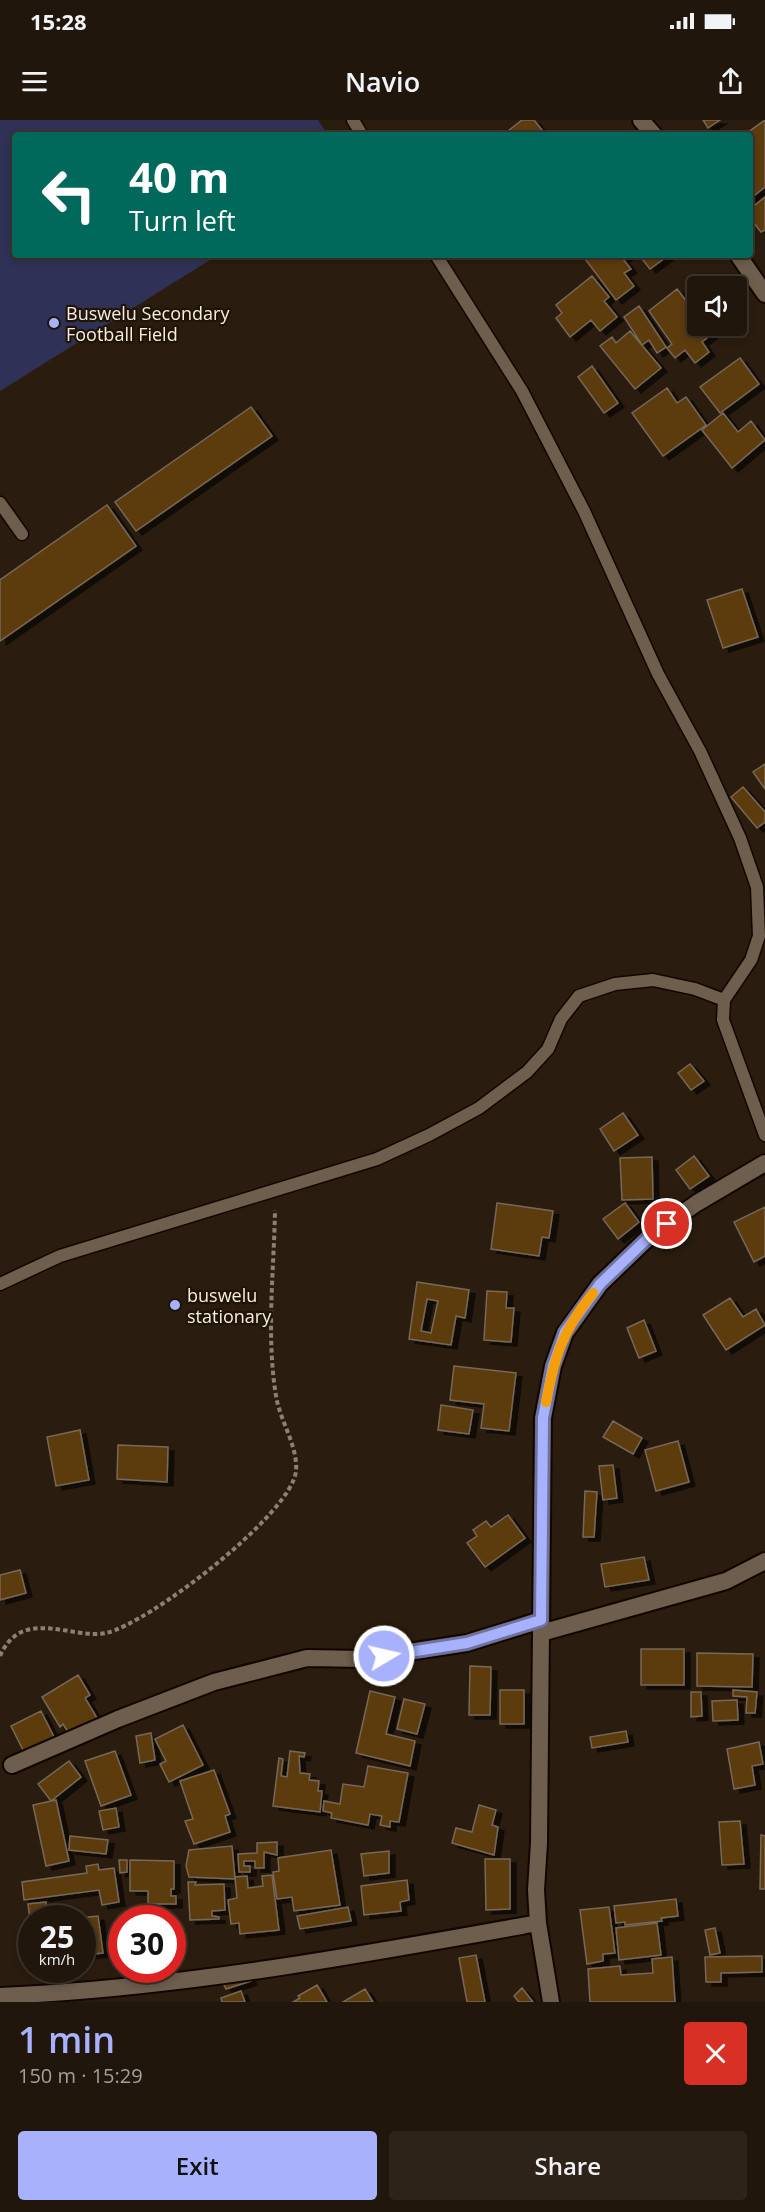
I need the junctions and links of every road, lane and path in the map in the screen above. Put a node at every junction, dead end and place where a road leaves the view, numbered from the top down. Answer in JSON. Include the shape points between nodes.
{"nodes":[{"id":1,"x":641,"y":120,"type":"edge"},
{"id":2,"x":651,"y":132,"type":"edge"},
{"id":3,"x":438,"y":258,"type":"edge"},
{"id":4,"x":740,"y":258,"type":"edge"},
{"id":5,"x":765,"y":294,"type":"edge"},
{"id":6,"x":0,"y":504,"type":"edge"},
{"id":7,"x":22,"y":534,"type":"dead end"},
{"id":8,"x":724,"y":1000,"type":"junction"},
{"id":9,"x":765,"y":1135,"type":"edge"},
{"id":10,"x":765,"y":1164,"type":"edge"},
{"id":11,"x":275,"y":1192,"type":"junction"},
{"id":12,"x":0,"y":1284,"type":"edge"},
{"id":13,"x":765,"y":1561,"type":"edge"},
{"id":14,"x":541,"y":1626,"type":"junction"},
{"id":15,"x":0,"y":1656,"type":"edge"},
{"id":16,"x":12,"y":1765,"type":"dead end"},
{"id":17,"x":538,"y":1923,"type":"junction"},
{"id":18,"x":0,"y":1995,"type":"edge"},
{"id":19,"x":551,"y":2002,"type":"edge"}],
"edges":[{"from":1,"to":2,"type":"street"},
{"from":3,"to":8,"type":"lane","via":[[522,391],[584,511],[658,674],[700,751],[740,838],[757,887],[759,936],[751,960]]},
{"from":4,"to":5,"type":"street"},
{"from":6,"to":7,"type":"lane"},
{"from":8,"to":9,"type":"lane","via":[[723,1020]]},
{"from":8,"to":11,"type":"lane","via":[[653,980],[615,984],[579,996],[561,1019],[548,1049],[527,1072],[479,1108],[377,1159]]},
{"from":10,"to":14,"type":"street","via":[[652,1234],[600,1284],[565,1332],[553,1366],[543,1418]]},
{"from":11,"to":12,"type":"lane","via":[[60,1256]]},
{"from":11,"to":15,"type":"path","via":[[271,1332],[276,1396],[293,1448],[296,1471],[290,1489],[270,1516],[146,1616],[103,1633],[41,1627],[19,1635]]},
{"from":13,"to":14,"type":"street","via":[[726,1581]]},
{"from":14,"to":16,"type":"street","via":[[467,1643],[363,1659],[307,1658],[214,1682]]},
{"from":14,"to":17,"type":"street"},
{"from":17,"to":18,"type":"street","via":[[333,1960],[124,1986]]},
{"from":17,"to":19,"type":"street"}]}
